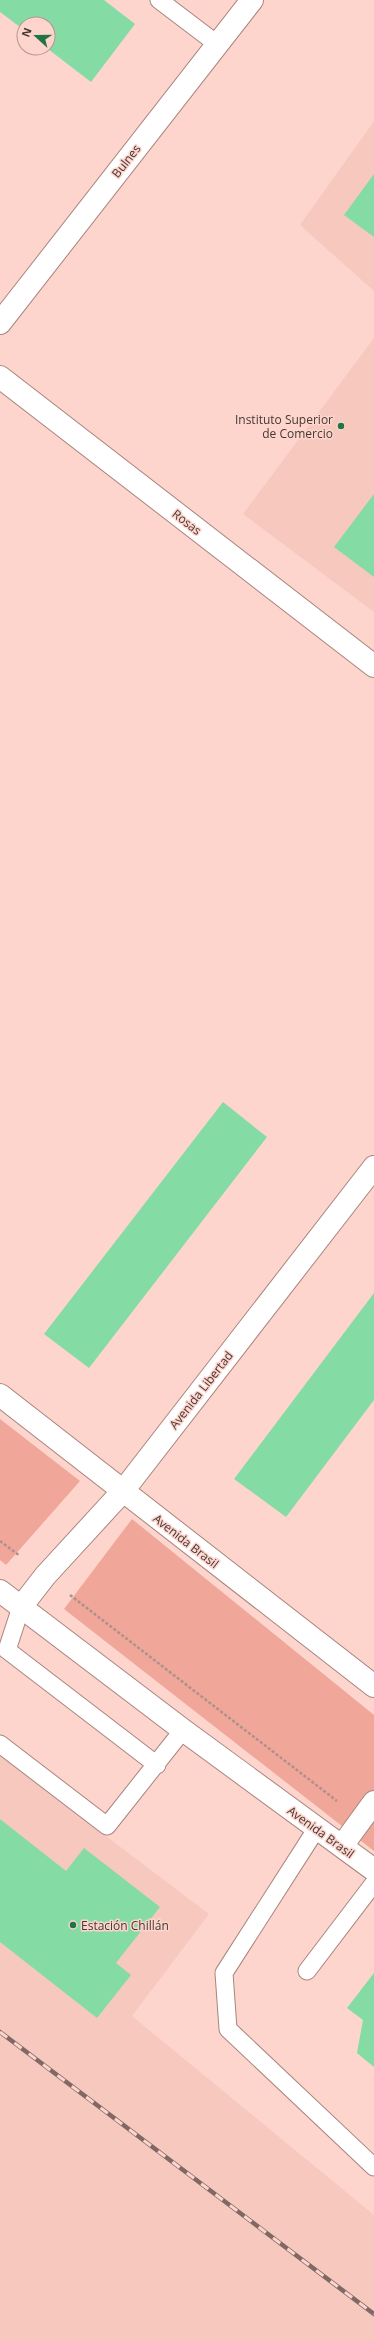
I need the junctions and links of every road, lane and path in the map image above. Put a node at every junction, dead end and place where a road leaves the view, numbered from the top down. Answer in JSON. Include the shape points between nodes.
{"nodes":[{"id":1,"x":159,"y":0,"type":"edge"},
{"id":2,"x":252,"y":0,"type":"edge"},
{"id":3,"x":217,"y":44,"type":"junction"},
{"id":4,"x":0,"y":323,"type":"edge"},
{"id":5,"x":0,"y":377,"type":"edge"},
{"id":6,"x":374,"y":666,"type":"edge"},
{"id":7,"x":374,"y":1167,"type":"edge"},
{"id":8,"x":0,"y":1395,"type":"edge"},
{"id":9,"x":123,"y":1491,"type":"junction"},
{"id":10,"x":0,"y":1541,"type":"edge"},
{"id":11,"x":45,"y":1576,"type":"junction"},
{"id":12,"x":0,"y":1591,"type":"edge"},
{"id":13,"x":21,"y":1607,"type":"junction"},
{"id":14,"x":374,"y":1686,"type":"edge"},
{"id":15,"x":183,"y":1730,"type":"junction"},
{"id":16,"x":0,"y":1744,"type":"edge"},
{"id":17,"x":157,"y":1765,"type":"junction"},
{"id":18,"x":374,"y":1802,"type":"edge"},
{"id":19,"x":361,"y":1820,"type":"junction"},
{"id":20,"x":317,"y":1828,"type":"junction"},
{"id":21,"x":342,"y":1846,"type":"junction"},
{"id":22,"x":374,"y":1870,"type":"edge"},
{"id":23,"x":374,"y":1883,"type":"edge"},
{"id":24,"x":307,"y":1971,"type":"dead end"},
{"id":25,"x":374,"y":2167,"type":"edge"}],
"edges":[{"from":1,"to":3,"type":"lane"},
{"from":2,"to":3,"type":"main road","name":"Bulnes"},
{"from":3,"to":4,"type":"main road","name":"Bulnes"},
{"from":5,"to":6,"type":"main road","name":"Rosas"},
{"from":7,"to":9,"type":"main road","name":"Avenida Libertad"},
{"from":8,"to":9,"type":"main road","name":"Avenida Brasil"},
{"from":9,"to":11,"type":"main road","name":"Avenida Libertad"},
{"from":9,"to":14,"type":"main road","name":"Avenida Brasil"},
{"from":10,"to":11,"type":"path"},
{"from":11,"to":13,"type":"main road","name":"Avenida Libertad"},
{"from":11,"to":19,"type":"path"},
{"from":12,"to":13,"type":"main road","name":"Avenida Brasil"},
{"from":13,"to":15,"type":"main road","name":"Avenida Brasil"},
{"from":13,"to":17,"type":"lane","via":[[7,1650]]},
{"from":15,"to":17,"type":"lane"},
{"from":15,"to":20,"type":"main road","name":"Avenida Brasil"},
{"from":16,"to":17,"type":"lane","via":[[107,1826]]},
{"from":18,"to":19,"type":"main road"},
{"from":19,"to":21,"type":"main road"},
{"from":20,"to":21,"type":"main road","name":"Avenida Brasil"},
{"from":20,"to":25,"type":"lane","via":[[224,1974],[228,2029]]},
{"from":21,"to":22,"type":"main road","name":"Avenida Brasil"},
{"from":23,"to":24,"type":"lane"}]}
